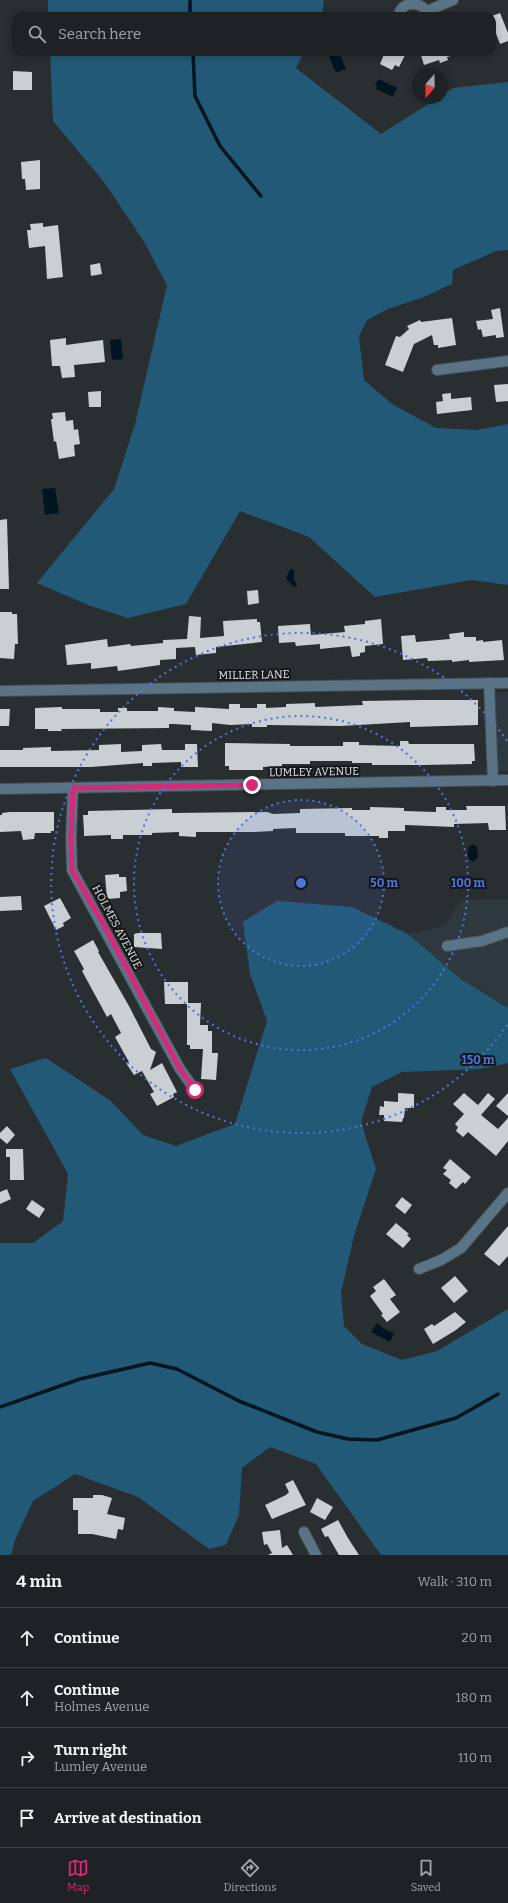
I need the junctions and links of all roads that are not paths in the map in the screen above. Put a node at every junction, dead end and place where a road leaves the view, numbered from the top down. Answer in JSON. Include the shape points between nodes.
{"nodes":[{"id":1,"x":453,"y":0,"type":"edge"},
{"id":2,"x":400,"y":12,"type":"edge"},
{"id":3,"x":427,"y":12,"type":"edge"},
{"id":4,"x":430,"y":12,"type":"edge"},
{"id":5,"x":508,"y":361,"type":"edge"},
{"id":6,"x":437,"y":370,"type":"dead end"},
{"id":7,"x":489,"y":683,"type":"junction"},
{"id":8,"x":508,"y":683,"type":"edge"},
{"id":9,"x":0,"y":691,"type":"edge"},
{"id":10,"x":508,"y":780,"type":"edge"},
{"id":11,"x":493,"y":781,"type":"junction"},
{"id":12,"x":73,"y":788,"type":"junction"},
{"id":13,"x":0,"y":789,"type":"edge"},
{"id":14,"x":508,"y":932,"type":"edge"},
{"id":15,"x":447,"y":946,"type":"dead end"},
{"id":16,"x":195,"y":1090,"type":"dead end"},
{"id":17,"x":508,"y":1193,"type":"edge"},
{"id":18,"x":418,"y":1269,"type":"dead end"},
{"id":19,"x":304,"y":1532,"type":"dead end"},
{"id":20,"x":316,"y":1555,"type":"edge"}],
"edges":[{"from":1,"to":4,"type":"street"},
{"from":2,"to":3,"type":"street","via":[[401,7],[408,1],[417,1]]},
{"from":5,"to":6,"type":"street"},
{"from":7,"to":8,"type":"street","name":"MILLER LANE"},
{"from":7,"to":9,"type":"street","name":"MILLER LANE"},
{"from":7,"to":11,"type":"street"},
{"from":10,"to":11,"type":"street","name":"LUMLEY AVENUE"},
{"from":11,"to":12,"type":"street","name":"LUMLEY AVENUE"},
{"from":12,"to":13,"type":"street","name":"LUMLEY AVENUE"},
{"from":12,"to":16,"type":"street","name":"HOLMES AVENUE","via":[[72,870],[180,1069]]},
{"from":14,"to":15,"type":"street"},
{"from":17,"to":18,"type":"street","via":[[461,1248],[441,1260]]},
{"from":19,"to":20,"type":"street"}]}
